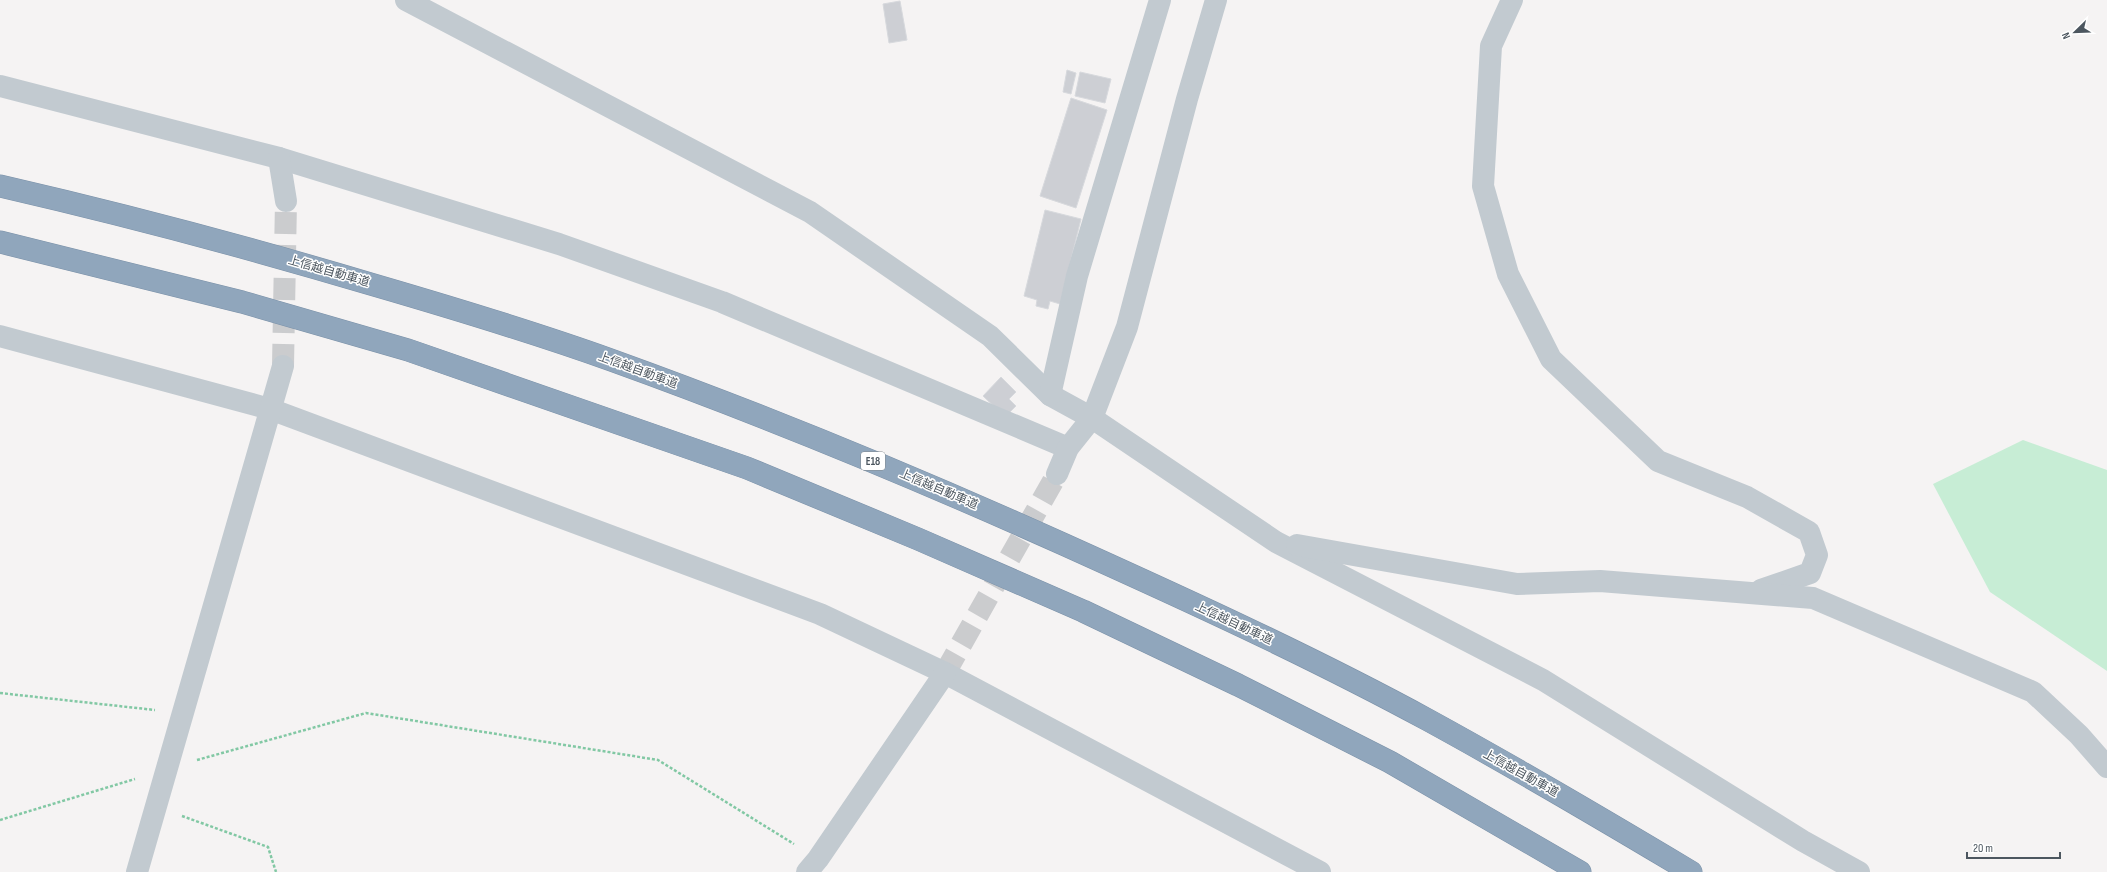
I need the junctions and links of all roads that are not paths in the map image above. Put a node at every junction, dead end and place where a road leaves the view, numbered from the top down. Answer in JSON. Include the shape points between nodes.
{"nodes":[{"id":1,"x":406,"y":0,"type":"edge"},
{"id":2,"x":1160,"y":0,"type":"edge"},
{"id":3,"x":1216,"y":0,"type":"edge"},
{"id":4,"x":1512,"y":0,"type":"edge"},
{"id":5,"x":0,"y":86,"type":"edge"},
{"id":6,"x":279,"y":158,"type":"junction"},
{"id":7,"x":0,"y":186,"type":"edge"},
{"id":8,"x":286,"y":201,"type":"tunnel mouth"},
{"id":9,"x":0,"y":242,"type":"edge"},
{"id":10,"x":0,"y":336,"type":"edge"},
{"id":11,"x":283,"y":366,"type":"tunnel mouth"},
{"id":12,"x":1050,"y":395,"type":"junction"},
{"id":13,"x":270,"y":409,"type":"junction"},
{"id":14,"x":1092,"y":418,"type":"junction"},
{"id":15,"x":1068,"y":448,"type":"junction"},
{"id":16,"x":1057,"y":474,"type":"tunnel mouth"},
{"id":17,"x":1276,"y":542,"type":"junction"},
{"id":18,"x":1754,"y":593,"type":"junction"},
{"id":19,"x":945,"y":673,"type":"junction"},
{"id":20,"x":2107,"y":767,"type":"edge"},
{"id":21,"x":813,"y":866,"type":"edge"},
{"id":22,"x":137,"y":872,"type":"edge"},
{"id":23,"x":1320,"y":872,"type":"edge"},
{"id":24,"x":1580,"y":872,"type":"edge"},
{"id":25,"x":1691,"y":872,"type":"edge"},
{"id":26,"x":1859,"y":872,"type":"edge"}],
"edges":[{"from":1,"to":12,"type":"street","via":[[810,212],[990,336]]},
{"from":2,"to":12,"type":"street","via":[[1077,276]]},
{"from":3,"to":14,"type":"street","via":[[1127,327]]},
{"from":4,"to":18,"type":"street","via":[[1492,46],[1483,186],[1508,274],[1551,359],[1658,461],[1747,497],[1809,532],[1817,555],[1810,573]]},
{"from":5,"to":6,"type":"street"},
{"from":6,"to":8,"type":"street"},
{"from":6,"to":15,"type":"street","via":[[559,244],[722,302]]},
{"from":7,"to":25,"type":"highway","name":"上信越自動車道","number":"E18","via":[[90,206],[260,251],[439,304],[607,359],[773,420],[940,489],[1269,640],[1424,718]]},
{"from":9,"to":24,"type":"highway","via":[[242,302],[408,350],[747,468],[1076,608],[1238,685],[1390,762]]},
{"from":10,"to":13,"type":"street"},
{"from":11,"to":13,"type":"street"},
{"from":12,"to":14,"type":"street"},
{"from":13,"to":19,"type":"street","via":[[820,614]]},
{"from":13,"to":22,"type":"street"},
{"from":14,"to":15,"type":"street"},
{"from":14,"to":17,"type":"street"},
{"from":15,"to":16,"type":"street"},
{"from":17,"to":18,"type":"street","via":[[1517,584],[1600,580]]},
{"from":17,"to":26,"type":"street","via":[[1544,680],[1803,841]]},
{"from":18,"to":20,"type":"street","via":[[1813,598],[2033,692],[2079,735]]},
{"from":19,"to":21,"type":"street"},
{"from":19,"to":23,"type":"street"}]}
